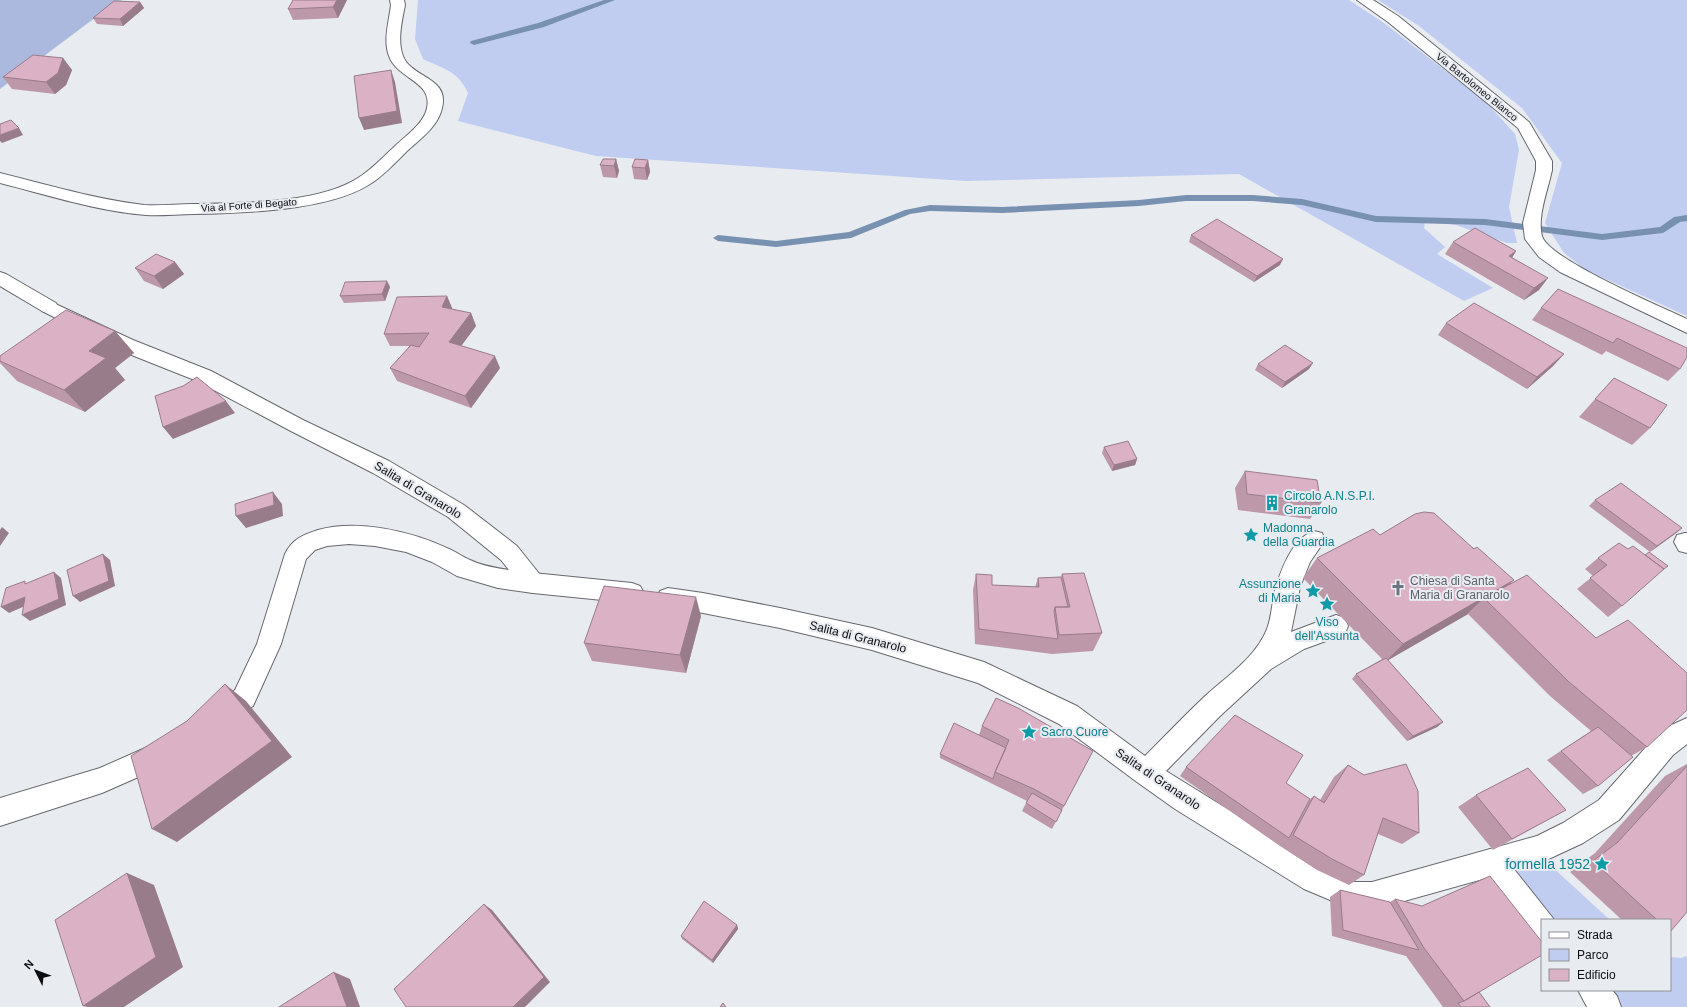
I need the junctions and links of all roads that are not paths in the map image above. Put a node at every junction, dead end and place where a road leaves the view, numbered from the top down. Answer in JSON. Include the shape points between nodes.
{"nodes":[{"id":1,"x":396,"y":0,"type":"edge"},
{"id":2,"x":1364,"y":0,"type":"edge"},
{"id":3,"x":0,"y":178,"type":"edge"},
{"id":4,"x":0,"y":278,"type":"edge"},
{"id":5,"x":1687,"y":327,"type":"edge"},
{"id":6,"x":1314,"y":540,"type":"dead end"},
{"id":7,"x":533,"y":584,"type":"junction"},
{"id":8,"x":1336,"y":626,"type":"dead end"},
{"id":9,"x":1262,"y":662,"type":"junction"},
{"id":10,"x":1687,"y":730,"type":"edge"},
{"id":11,"x":1146,"y":773,"type":"junction"},
{"id":12,"x":0,"y":812,"type":"edge"},
{"id":13,"x":1491,"y":863,"type":"junction"},
{"id":14,"x":1541,"y":926,"type":"edge"},
{"id":15,"x":1594,"y":991,"type":"edge"},
{"id":16,"x":1606,"y":1007,"type":"edge"}],
"edges":[{"from":1,"to":3,"type":"street","name":"Via al Forte di Begato","via":[[398,5],[393,42],[396,58],[401,67],[428,84],[436,98],[435,107],[427,124],[409,142],[364,180],[346,190],[291,203],[231,208],[146,210],[85,200]]},
{"from":2,"to":5,"type":"street","name":"Via Bartolomeo Bianco","via":[[1393,19],[1524,126],[1544,161],[1532,223],[1534,239],[1545,253],[1566,268]]},
{"from":4,"to":7,"type":"street","name":"Salita di Granarolo","via":[[49,307],[126,344],[204,376],[381,467],[456,511],[509,553]]},
{"from":6,"to":9,"type":"street","via":[[1300,557],[1288,587],[1279,631]]},
{"from":7,"to":11,"type":"street","name":"Salita di Granarolo","via":[[612,590],[703,603],[780,618],[872,639],[984,673],[1068,715]]},
{"from":7,"to":12,"type":"street","via":[[465,569],[440,555],[407,543],[375,537],[349,535],[327,537],[307,543],[296,554],[269,644],[244,698],[159,756],[102,780]]},
{"from":8,"to":9,"type":"street","via":[[1295,641]]},
{"from":9,"to":11,"type":"street","via":[[1211,708]]},
{"from":10,"to":13,"type":"street","name":"Salita di Granarolo","via":[[1664,746],[1609,810],[1573,833],[1540,848]]},
{"from":11,"to":13,"type":"street","name":"Salita di Granarolo","via":[[1314,880],[1354,896],[1372,896]]},
{"from":13,"to":14,"type":"street"},
{"from":15,"to":16,"type":"street"}]}
